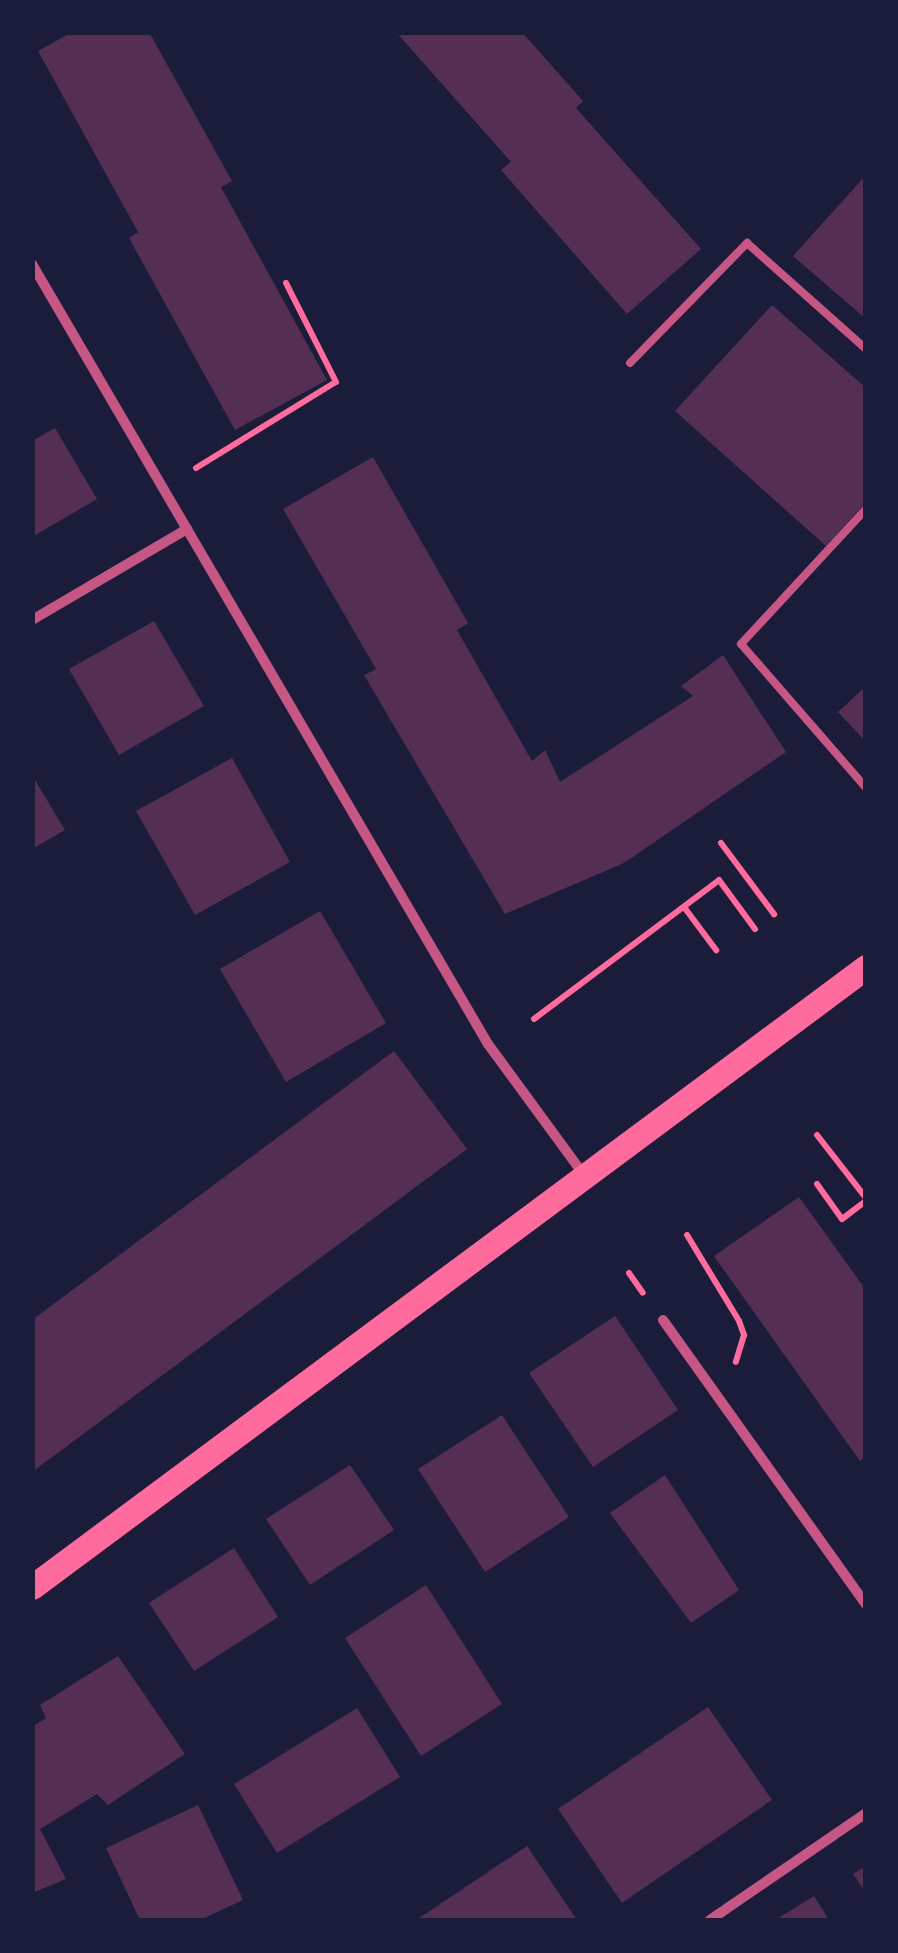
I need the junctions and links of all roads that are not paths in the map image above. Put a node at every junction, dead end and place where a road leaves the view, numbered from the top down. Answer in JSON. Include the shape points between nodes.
{"nodes":[{"id":1,"x":32,"y":264,"type":"edge"},
{"id":2,"x":866,"y":349,"type":"edge"},
{"id":3,"x":630,"y":363,"type":"dead end"},
{"id":4,"x":866,"y":508,"type":"edge"},
{"id":5,"x":188,"y":528,"type":"junction"},
{"id":6,"x":32,"y":620,"type":"edge"},
{"id":7,"x":866,"y":788,"type":"edge"},
{"id":8,"x":866,"y":966,"type":"edge"},
{"id":9,"x":587,"y":1179,"type":"junction"},
{"id":10,"x":663,"y":1320,"type":"dead end"},
{"id":11,"x":32,"y":1586,"type":"edge"},
{"id":12,"x":866,"y":1605,"type":"edge"},
{"id":13,"x":866,"y":1813,"type":"edge"},
{"id":14,"x":710,"y":1920,"type":"edge"}],
"edges":[{"from":1,"to":5,"type":"street"},
{"from":2,"to":3,"type":"lane","via":[[747,243]]},
{"from":4,"to":7,"type":"lane","via":[[741,644]]},
{"from":5,"to":6,"type":"street"},
{"from":5,"to":9,"type":"street","via":[[488,1044]]},
{"from":8,"to":9,"type":"main road"},
{"from":9,"to":11,"type":"main road"},
{"from":10,"to":12,"type":"street"},
{"from":13,"to":14,"type":"street"}]}
